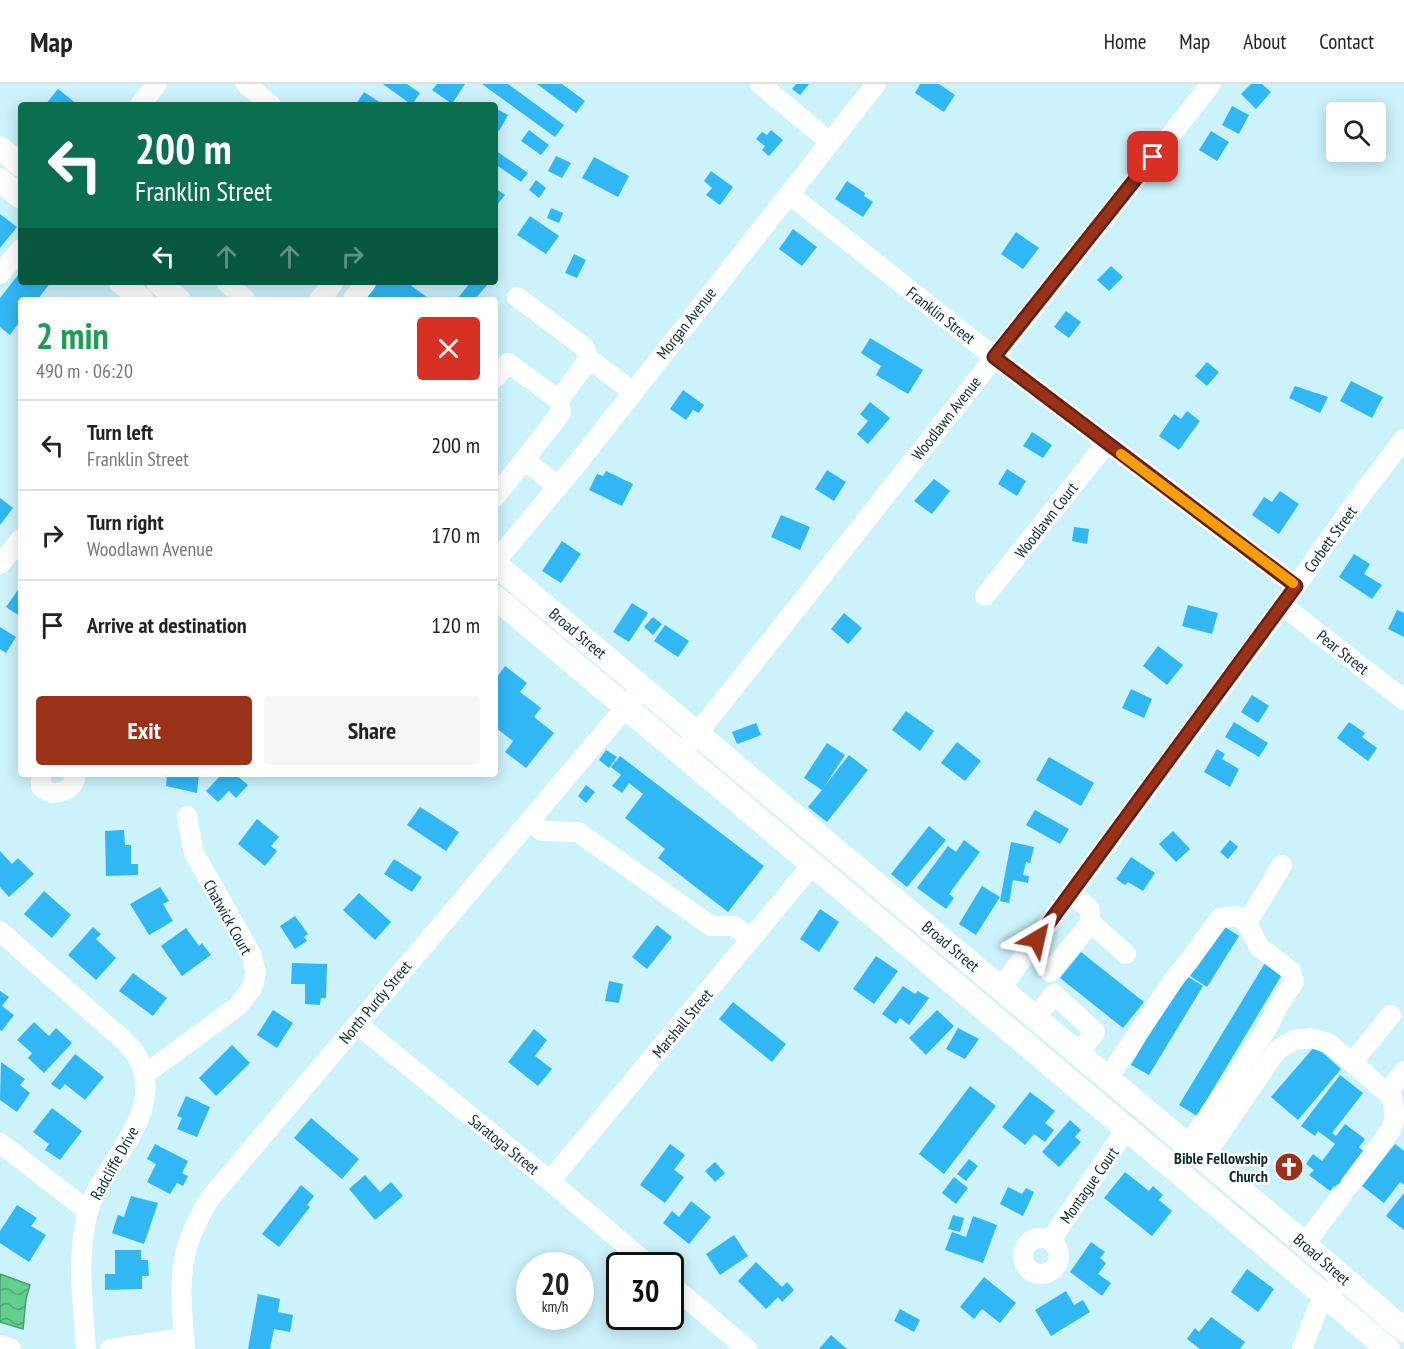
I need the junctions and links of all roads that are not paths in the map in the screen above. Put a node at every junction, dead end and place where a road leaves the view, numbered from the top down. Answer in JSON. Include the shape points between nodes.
{"nodes":[{"id":1,"x":157,"y":84,"type":"edge"},
{"id":2,"x":246,"y":84,"type":"edge"},
{"id":3,"x":760,"y":84,"type":"edge"},
{"id":4,"x":876,"y":84,"type":"edge"},
{"id":5,"x":1211,"y":84,"type":"edge"},
{"id":6,"x":142,"y":102,"type":"edge"},
{"id":7,"x":267,"y":102,"type":"edge"},
{"id":8,"x":830,"y":142,"type":"junction"},
{"id":9,"x":0,"y":148,"type":"edge"},
{"id":10,"x":18,"y":163,"type":"edge"},
{"id":11,"x":0,"y":180,"type":"edge"},
{"id":12,"x":789,"y":194,"type":"junction"},
{"id":13,"x":18,"y":195,"type":"edge"},
{"id":14,"x":18,"y":253,"type":"edge"},
{"id":15,"x":0,"y":274,"type":"edge"},
{"id":16,"x":124,"y":285,"type":"edge"},
{"id":17,"x":162,"y":285,"type":"edge"},
{"id":18,"x":229,"y":285,"type":"edge"},
{"id":19,"x":332,"y":285,"type":"edge"},
{"id":20,"x":364,"y":285,"type":"edge"},
{"id":21,"x":138,"y":297,"type":"edge"},
{"id":22,"x":176,"y":297,"type":"edge"},
{"id":23,"x":242,"y":297,"type":"edge"},
{"id":24,"x":322,"y":297,"type":"edge"},
{"id":25,"x":354,"y":297,"type":"edge"},
{"id":26,"x":516,"y":297,"type":"dead end"},
{"id":27,"x":994,"y":357,"type":"junction"},
{"id":28,"x":502,"y":358,"type":"edge"},
{"id":29,"x":589,"y":359,"type":"junction"},
{"id":30,"x":632,"y":391,"type":"junction"},
{"id":31,"x":558,"y":400,"type":"junction"},
{"id":32,"x":1404,"y":439,"type":"edge"},
{"id":33,"x":1107,"y":443,"type":"junction"},
{"id":34,"x":525,"y":461,"type":"junction"},
{"id":35,"x":558,"y":486,"type":"junction"},
{"id":36,"x":498,"y":493,"type":"edge"},
{"id":37,"x":18,"y":543,"type":"edge"},
{"id":38,"x":498,"y":559,"type":"edge"},
{"id":39,"x":0,"y":564,"type":"edge"},
{"id":40,"x":498,"y":566,"type":"edge"},
{"id":41,"x":1296,"y":586,"type":"junction"},
{"id":42,"x":986,"y":597,"type":"dead end"},
{"id":43,"x":498,"y":599,"type":"edge"},
{"id":44,"x":1282,"y":604,"type":"junction"},
{"id":45,"x":643,"y":687,"type":"junction"},
{"id":46,"x":1404,"y":700,"type":"edge"},
{"id":47,"x":626,"y":706,"type":"junction"},
{"id":48,"x":698,"y":733,"type":"junction"},
{"id":49,"x":682,"y":753,"type":"junction"},
{"id":50,"x":41,"y":777,"type":"edge"},
{"id":51,"x":75,"y":777,"type":"edge"},
{"id":52,"x":187,"y":816,"type":"dead end"},
{"id":53,"x":529,"y":821,"type":"junction"},
{"id":54,"x":813,"y":864,"type":"junction"},
{"id":55,"x":1282,"y":865,"type":"dead end"},
{"id":56,"x":1071,"y":894,"type":"junction"},
{"id":57,"x":1091,"y":923,"type":"junction"},
{"id":58,"x":1247,"y":923,"type":"junction"},
{"id":59,"x":0,"y":931,"type":"edge"},
{"id":60,"x":752,"y":938,"type":"junction"},
{"id":61,"x":1026,"y":954,"type":"junction"},
{"id":62,"x":1126,"y":954,"type":"dead end"},
{"id":63,"x":1050,"y":972,"type":"junction"},
{"id":64,"x":1001,"y":988,"type":"junction"},
{"id":65,"x":1054,"y":994,"type":"junction"},
{"id":66,"x":1391,"y":1015,"type":"dead end"},
{"id":67,"x":1036,"y":1017,"type":"junction"},
{"id":68,"x":357,"y":1024,"type":"junction"},
{"id":69,"x":1079,"y":1053,"type":"junction"},
{"id":70,"x":1352,"y":1063,"type":"junction"},
{"id":71,"x":1404,"y":1071,"type":"edge"},
{"id":72,"x":144,"y":1075,"type":"junction"},
{"id":73,"x":1108,"y":1078,"type":"junction"},
{"id":74,"x":1387,"y":1093,"type":"junction"},
{"id":75,"x":1127,"y":1128,"type":"junction"},
{"id":76,"x":0,"y":1143,"type":"edge"},
{"id":77,"x":1196,"y":1152,"type":"junction"},
{"id":78,"x":550,"y":1181,"type":"junction"},
{"id":79,"x":88,"y":1211,"type":"junction"},
{"id":80,"x":1050,"y":1241,"type":"dead end"},
{"id":81,"x":1305,"y":1244,"type":"junction"},
{"id":82,"x":634,"y":1252,"type":"edge"},
{"id":83,"x":1342,"y":1277,"type":"junction"},
{"id":84,"x":684,"y":1296,"type":"edge"},
{"id":85,"x":1327,"y":1296,"type":"junction"},
{"id":86,"x":1404,"y":1330,"type":"edge"},
{"id":87,"x":184,"y":1344,"type":"edge"},
{"id":88,"x":0,"y":1345,"type":"edge"},
{"id":89,"x":11,"y":1349,"type":"edge"},
{"id":90,"x":86,"y":1349,"type":"edge"},
{"id":91,"x":110,"y":1349,"type":"edge"},
{"id":92,"x":747,"y":1349,"type":"edge"},
{"id":93,"x":1302,"y":1349,"type":"edge"},
{"id":94,"x":1388,"y":1349,"type":"edge"}],
"edges":[{"from":1,"to":6,"type":"street"},
{"from":2,"to":7,"type":"street"},
{"from":3,"to":8,"type":"street"},
{"from":4,"to":8,"type":"street","name":"Morgan Avenue"},
{"from":5,"to":27,"type":"street","name":"Woodlawn Avenue"},
{"from":8,"to":12,"type":"street","name":"Morgan Avenue"},
{"from":9,"to":10,"type":"main road"},
{"from":11,"to":13,"type":"main road"},
{"from":12,"to":27,"type":"street","name":"Franklin Street"},
{"from":12,"to":30,"type":"street","name":"Morgan Avenue"},
{"from":14,"to":15,"type":"street"},
{"from":16,"to":21,"type":"main road"},
{"from":17,"to":22,"type":"main road"},
{"from":18,"to":23,"type":"street"},
{"from":19,"to":24,"type":"street"},
{"from":20,"to":25,"type":"street"},
{"from":26,"to":29,"type":"street","via":[[584,347]]},
{"from":27,"to":33,"type":"street","name":"Franklin Street"},
{"from":27,"to":48,"type":"street","name":"Woodlawn Avenue"},
{"from":28,"to":31,"type":"street"},
{"from":29,"to":30,"type":"street"},
{"from":29,"to":31,"type":"street"},
{"from":30,"to":35,"type":"street","name":"Morgan Avenue"},
{"from":31,"to":34,"type":"street","via":[[561,413]]},
{"from":32,"to":41,"type":"street","name":"Corbett Street"},
{"from":33,"to":41,"type":"street","name":"Franklin Street"},
{"from":33,"to":42,"type":"street","name":"Woodlawn Court"},
{"from":34,"to":35,"type":"street"},
{"from":34,"to":36,"type":"street"},
{"from":35,"to":38,"type":"street","name":"Morgan Avenue"},
{"from":37,"to":39,"type":"street"},
{"from":40,"to":45,"type":"main road","name":"Broad Street"},
{"from":41,"to":44,"type":"street","name":"Corbett Street"},
{"from":43,"to":47,"type":"main road","name":"Broad Street"},
{"from":44,"to":46,"type":"street","name":"Pear Street"},
{"from":44,"to":56,"type":"street","name":"Corbett Street"},
{"from":45,"to":47,"type":"street","name":"North Purdy Street"},
{"from":45,"to":48,"type":"main road","name":"Broad Street"},
{"from":47,"to":49,"type":"main road","name":"Broad Street"},
{"from":47,"to":53,"type":"street","name":"North Purdy Street"},
{"from":48,"to":49,"type":"street","name":"Woodlawn Avenue"},
{"from":48,"to":64,"type":"main road","name":"Broad Street"},
{"from":49,"to":54,"type":"main road","name":"Broad Street"},
{"from":50,"to":51,"type":"street","via":[[41,787],[52,793],[66,791]]},
{"from":52,"to":72,"type":"street","name":"Chatwick Court","via":[[194,853],[251,954],[254,981],[238,1006]]},
{"from":53,"to":60,"type":"street","via":[[543,831],[578,832],[711,926],[734,926]]},
{"from":53,"to":68,"type":"street","name":"North Purdy Street"},
{"from":54,"to":60,"type":"street","name":"Marshall Street"},
{"from":54,"to":75,"type":"main road","name":"Broad Street"},
{"from":55,"to":58,"type":"street"},
{"from":56,"to":57,"type":"street","via":[[1089,908]]},
{"from":56,"to":61,"type":"street","name":"Corbett Street"},
{"from":57,"to":62,"type":"street"},
{"from":57,"to":63,"type":"street"},
{"from":58,"to":73,"type":"street","via":[[1236,916],[1220,918]]},
{"from":58,"to":77,"type":"street","via":[[1259,947],[1291,971],[1294,982]]},
{"from":59,"to":72,"type":"street","via":[[122,1039],[140,1061]]},
{"from":60,"to":78,"type":"street","name":"Marshall Street"},
{"from":61,"to":63,"type":"street"},
{"from":61,"to":64,"type":"street","name":"Corbett Street"},
{"from":63,"to":65,"type":"street"},
{"from":64,"to":67,"type":"main road","name":"Broad Street"},
{"from":65,"to":67,"type":"street"},
{"from":65,"to":69,"type":"street","via":[[1095,1032]]},
{"from":66,"to":70,"type":"street"},
{"from":67,"to":69,"type":"main road","name":"Broad Street"},
{"from":68,"to":78,"type":"street","name":"Saratoga Street"},
{"from":68,"to":87,"type":"street","name":"North Purdy Street","via":[[211,1197],[196,1220],[181,1274]]},
{"from":69,"to":73,"type":"main road","name":"Broad Street"},
{"from":70,"to":74,"type":"street"},
{"from":70,"to":77,"type":"street","via":[[1330,1044],[1312,1038],[1294,1040],[1278,1050]]},
{"from":71,"to":74,"type":"street"},
{"from":72,"to":79,"type":"street","name":"Radcliffe Drive","via":[[139,1118]]},
{"from":73,"to":77,"type":"main road","name":"Broad Street"},
{"from":74,"to":81,"type":"street","via":[[1392,1097],[1395,1117],[1391,1130]]},
{"from":75,"to":80,"type":"street","name":"Montague Court"},
{"from":75,"to":85,"type":"main road","name":"Broad Street"},
{"from":76,"to":79,"type":"street"},
{"from":77,"to":81,"type":"main road","name":"Broad Street"},
{"from":78,"to":82,"type":"street","name":"Saratoga Street"},
{"from":79,"to":90,"type":"street","name":"Radcliffe Drive","via":[[82,1269]]},
{"from":81,"to":83,"type":"main road","name":"Broad Street"},
{"from":83,"to":85,"type":"street"},
{"from":83,"to":86,"type":"main road","name":"Broad Street"},
{"from":84,"to":92,"type":"street"},
{"from":85,"to":93,"type":"street","via":[[1318,1308]]},
{"from":85,"to":94,"type":"main road","name":"Broad Street"},
{"from":87,"to":91,"type":"street"},
{"from":88,"to":89,"type":"street"}]}
